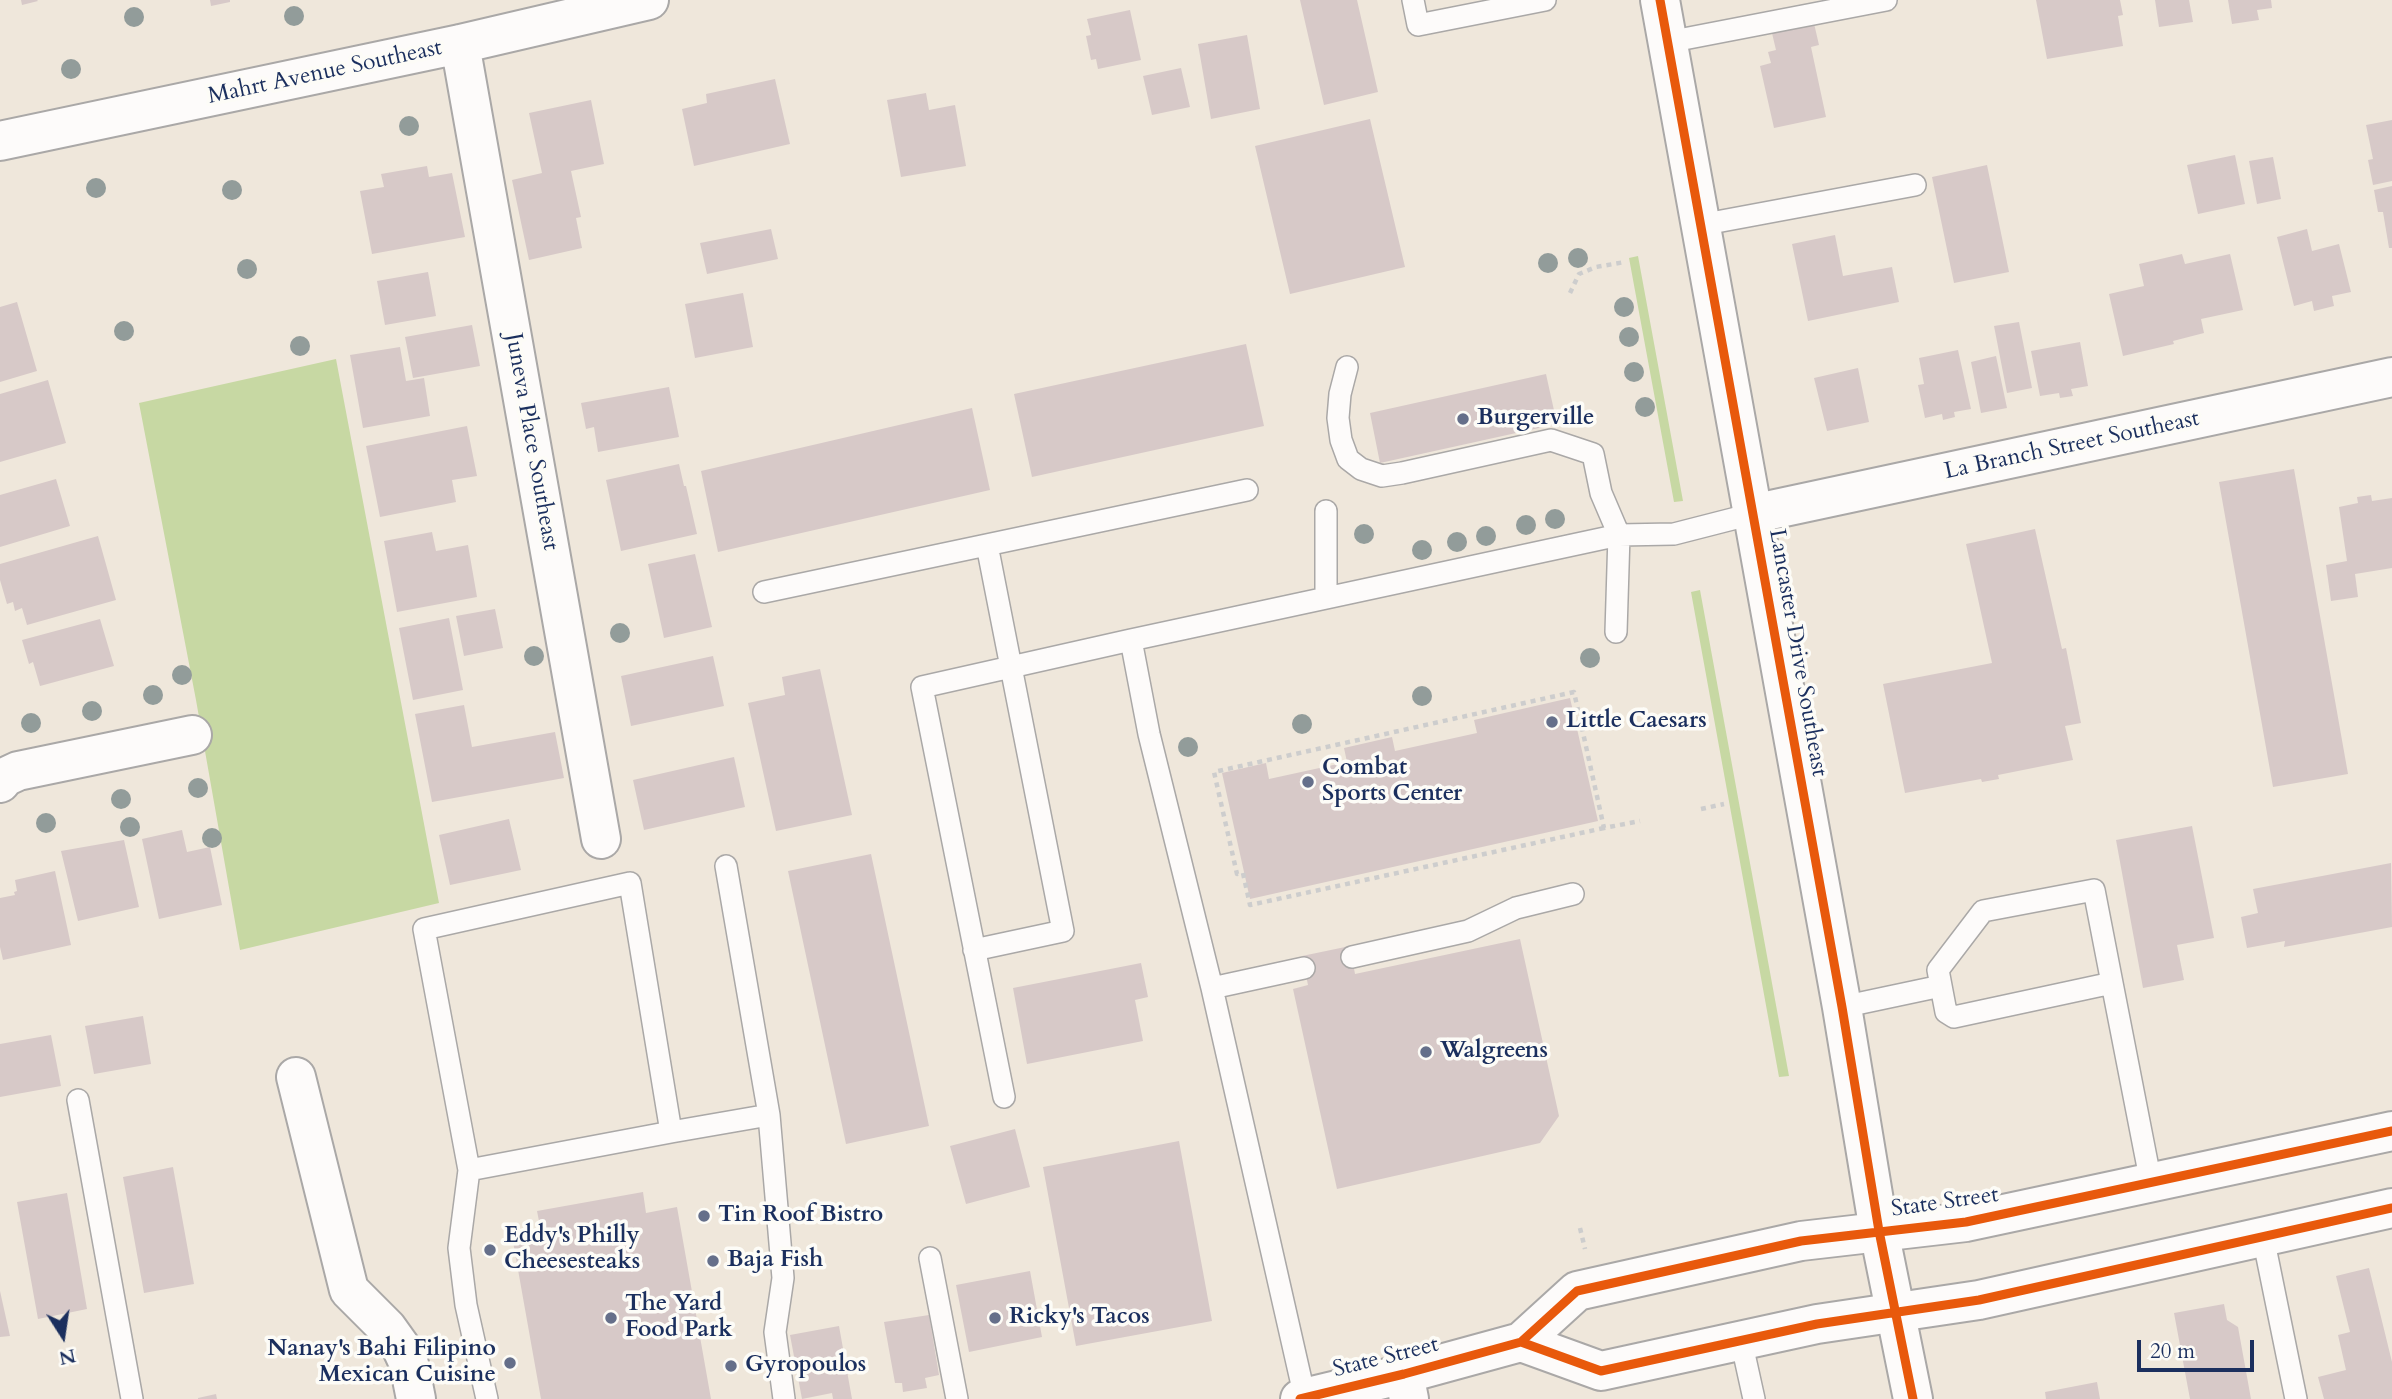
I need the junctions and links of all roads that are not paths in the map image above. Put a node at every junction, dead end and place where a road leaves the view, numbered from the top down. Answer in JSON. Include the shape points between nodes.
{"nodes":[{"id":1,"x":649,"y":0,"type":"edge"},
{"id":2,"x":1413,"y":0,"type":"edge"},
{"id":3,"x":1545,"y":0,"type":"edge"},
{"id":4,"x":1660,"y":0,"type":"edge"},
{"id":5,"x":1886,"y":0,"type":"edge"},
{"id":6,"x":1668,"y":42,"type":"junction"},
{"id":7,"x":460,"y":44,"type":"junction"},
{"id":8,"x":0,"y":141,"type":"edge"},
{"id":9,"x":1915,"y":186,"type":"dead end"},
{"id":10,"x":1700,"y":225,"type":"junction"},
{"id":11,"x":1347,"y":367,"type":"dead end"},
{"id":12,"x":2392,"y":377,"type":"edge"},
{"id":13,"x":1247,"y":490,"type":"dead end"},
{"id":14,"x":1326,"y":511,"type":"dead end"},
{"id":15,"x":1752,"y":514,"type":"junction"},
{"id":16,"x":1619,"y":535,"type":"junction"},
{"id":17,"x":987,"y":545,"type":"junction"},
{"id":18,"x":764,"y":592,"type":"dead end"},
{"id":19,"x":1326,"y":597,"type":"junction"},
{"id":20,"x":1616,"y":632,"type":"dead end"},
{"id":21,"x":1131,"y":640,"type":"junction"},
{"id":22,"x":1012,"y":667,"type":"junction"},
{"id":23,"x":192,"y":735,"type":"dead end"},
{"id":24,"x":0,"y":783,"type":"edge"},
{"id":25,"x":601,"y":839,"type":"dead end"},
{"id":26,"x":726,"y":866,"type":"dead end"},
{"id":27,"x":1573,"y":894,"type":"dead end"},
{"id":28,"x":974,"y":950,"type":"junction"},
{"id":29,"x":1352,"y":957,"type":"dead end"},
{"id":30,"x":1304,"y":968,"type":"dead end"},
{"id":31,"x":2112,"y":983,"type":"junction"},
{"id":32,"x":1941,"y":986,"type":"junction"},
{"id":33,"x":1212,"y":988,"type":"junction"},
{"id":34,"x":1842,"y":1007,"type":"junction"},
{"id":35,"x":296,"y":1077,"type":"dead end"},
{"id":36,"x":1004,"y":1097,"type":"dead end"},
{"id":37,"x":78,"y":1100,"type":"dead end"},
{"id":38,"x":769,"y":1115,"type":"junction"},
{"id":39,"x":2392,"y":1131,"type":"edge"},
{"id":40,"x":671,"y":1132,"type":"junction"},
{"id":41,"x":468,"y":1171,"type":"junction"},
{"id":42,"x":2151,"y":1183,"type":"junction"},
{"id":43,"x":2392,"y":1208,"type":"edge"},
{"id":44,"x":1879,"y":1231,"type":"junction"},
{"id":45,"x":2263,"y":1237,"type":"junction"},
{"id":46,"x":930,"y":1258,"type":"dead end"},
{"id":47,"x":1895,"y":1312,"type":"junction"},
{"id":48,"x":1741,"y":1340,"type":"junction"},
{"id":49,"x":1521,"y":1342,"type":"junction"},
{"id":50,"x":1406,"y":1387,"type":"edge"},
{"id":51,"x":1303,"y":1398,"type":"edge"},
{"id":52,"x":132,"y":1399,"type":"edge"},
{"id":53,"x":416,"y":1399,"type":"edge"},
{"id":54,"x":487,"y":1399,"type":"edge"},
{"id":55,"x":784,"y":1399,"type":"edge"},
{"id":56,"x":957,"y":1399,"type":"edge"},
{"id":57,"x":1754,"y":1399,"type":"edge"},
{"id":58,"x":1913,"y":1399,"type":"edge"},
{"id":59,"x":2296,"y":1399,"type":"edge"}],
"edges":[{"from":1,"to":7,"type":"main road","name":"Mahrt Avenue Southeast"},
{"from":2,"to":3,"type":"lane","via":[[1418,25]]},
{"from":4,"to":6,"type":"main road","name":"Lancaster Drive Southeast"},
{"from":5,"to":6,"type":"lane"},
{"from":6,"to":10,"type":"main road","name":"Lancaster Drive Southeast"},
{"from":7,"to":8,"type":"main road","name":"Mahrt Avenue Southeast"},
{"from":7,"to":25,"type":"main road","name":"Juneva Place Southeast"},
{"from":9,"to":10,"type":"lane"},
{"from":10,"to":15,"type":"main road","name":"Lancaster Drive Southeast"},
{"from":11,"to":16,"type":"lane","via":[[1339,406],[1341,440],[1348,459],[1360,469],[1382,475],[1402,473],[1551,440],[1593,454],[1601,493]]},
{"from":12,"to":15,"type":"main road","name":"La Branch Street Southeast"},
{"from":13,"to":17,"type":"lane"},
{"from":14,"to":19,"type":"lane"},
{"from":15,"to":16,"type":"lane","via":[[1674,534]]},
{"from":15,"to":34,"type":"main road","name":"Lancaster Drive Southeast"},
{"from":16,"to":19,"type":"lane"},
{"from":16,"to":20,"type":"lane"},
{"from":17,"to":18,"type":"lane"},
{"from":17,"to":22,"type":"lane"},
{"from":19,"to":21,"type":"lane"},
{"from":21,"to":22,"type":"lane"},
{"from":21,"to":33,"type":"lane","via":[[1149,734]]},
{"from":22,"to":28,"type":"lane","via":[[1063,931]]},
{"from":22,"to":28,"type":"lane","via":[[922,687]]},
{"from":23,"to":24,"type":"main road","via":[[18,771]]},
{"from":26,"to":38,"type":"lane"},
{"from":27,"to":29,"type":"lane","via":[[1516,908],[1468,931]]},
{"from":28,"to":36,"type":"lane"},
{"from":30,"to":33,"type":"lane"},
{"from":31,"to":32,"type":"lane","via":[[1954,1017],[1947,1012]]},
{"from":31,"to":32,"type":"lane","via":[[2094,890],[1983,911],[1938,970]]},
{"from":31,"to":42,"type":"lane"},
{"from":32,"to":34,"type":"lane"},
{"from":33,"to":51,"type":"lane"},
{"from":34,"to":44,"type":"main road","name":"Lancaster Drive Southeast"},
{"from":35,"to":53,"type":"main road","via":[[349,1290],[402,1349]]},
{"from":37,"to":52,"type":"lane"},
{"from":38,"to":40,"type":"lane"},
{"from":38,"to":55,"type":"lane","via":[[783,1278],[775,1332]]},
{"from":39,"to":42,"type":"main road","name":"State Street"},
{"from":40,"to":41,"type":"lane"},
{"from":40,"to":41,"type":"lane","via":[[630,883],[424,929]]},
{"from":41,"to":54,"type":"lane","via":[[459,1248],[466,1305]]},
{"from":42,"to":44,"type":"main road","name":"State Street","via":[[1966,1222]]},
{"from":43,"to":45,"type":"main road"},
{"from":44,"to":47,"type":"main road","name":"Lancaster Drive Southeast"},
{"from":44,"to":49,"type":"main road","name":"State Street","via":[[1801,1241],[1577,1291]]},
{"from":45,"to":47,"type":"main road","via":[[1979,1300]]},
{"from":45,"to":59,"type":"lane"},
{"from":46,"to":56,"type":"lane"},
{"from":47,"to":48,"type":"main road"},
{"from":47,"to":58,"type":"main road","name":"Lancaster Drive Southeast"},
{"from":48,"to":49,"type":"main road","via":[[1601,1371]]},
{"from":48,"to":57,"type":"lane"},
{"from":49,"to":50,"type":"main road","name":"State Street"},
{"from":50,"to":51,"type":"main road","name":"State Street"}]}
